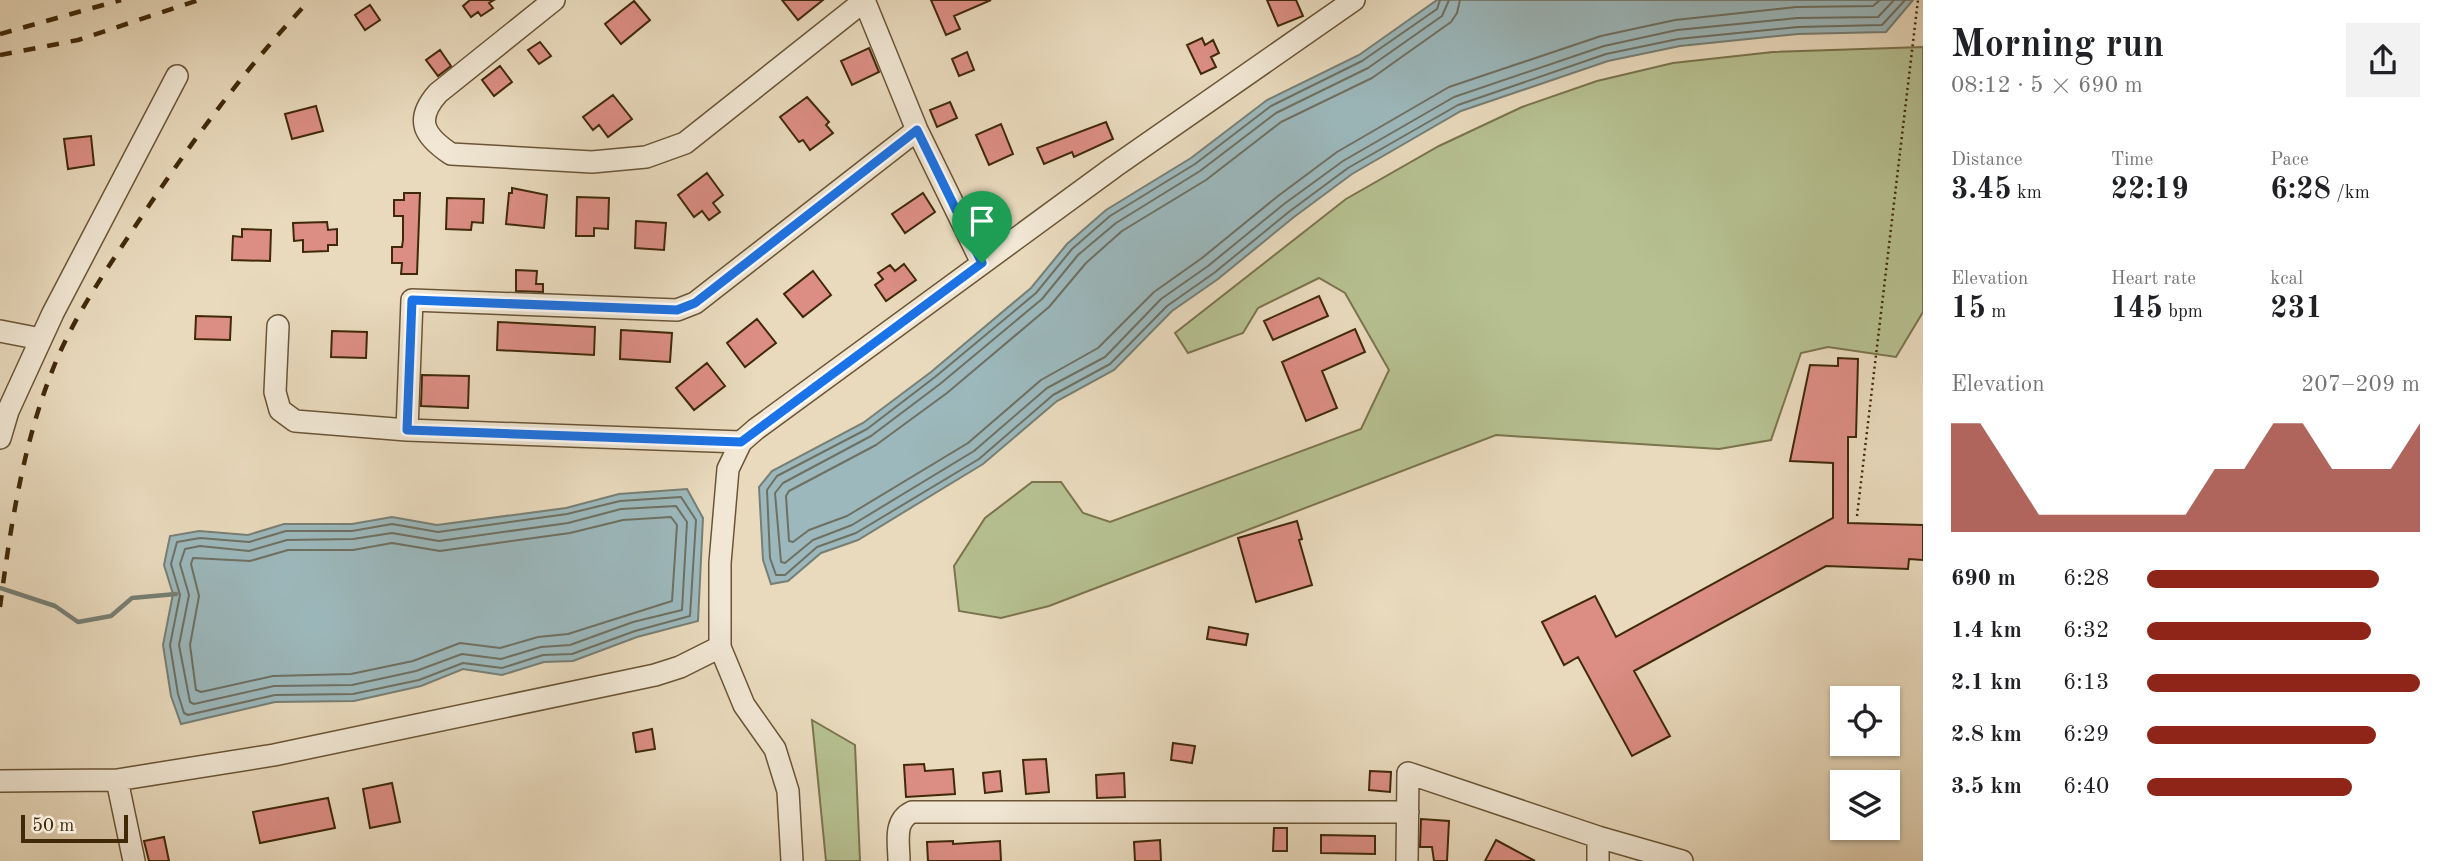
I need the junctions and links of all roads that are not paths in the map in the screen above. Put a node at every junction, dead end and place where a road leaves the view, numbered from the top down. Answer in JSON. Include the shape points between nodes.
{"nodes":[{"id":1,"x":554,"y":0,"type":"edge"},
{"id":2,"x":1354,"y":0,"type":"edge"},
{"id":3,"x":864,"y":1,"type":"edge"},
{"id":4,"x":177,"y":76,"type":"dead end"},
{"id":5,"x":917,"y":130,"type":"junction"},
{"id":6,"x":982,"y":263,"type":"junction"},
{"id":7,"x":278,"y":326,"type":"dead end"},
{"id":8,"x":0,"y":331,"type":"edge"},
{"id":9,"x":41,"y":338,"type":"junction"},
{"id":10,"x":407,"y":430,"type":"junction"},
{"id":11,"x":0,"y":438,"type":"edge"},
{"id":12,"x":737,"y":449,"type":"junction"},
{"id":13,"x":720,"y":646,"type":"junction"},
{"id":14,"x":117,"y":780,"type":"junction"},
{"id":15,"x":0,"y":781,"type":"edge"},
{"id":16,"x":1408,"y":812,"type":"junction"},
{"id":17,"x":1598,"y":837,"type":"junction"},
{"id":18,"x":134,"y":861,"type":"edge"},
{"id":19,"x":792,"y":861,"type":"edge"},
{"id":20,"x":899,"y":861,"type":"edge"},
{"id":21,"x":1407,"y":861,"type":"edge"},
{"id":22,"x":1598,"y":861,"type":"edge"},
{"id":23,"x":1682,"y":861,"type":"edge"}],
"edges":[{"from":1,"to":3,"type":"street","via":[[427,106],[426,132],[434,143],[451,154],[592,162],[646,157],[685,143]]},
{"from":2,"to":6,"type":"street"},
{"from":3,"to":5,"type":"street"},
{"from":4,"to":9,"type":"street"},
{"from":5,"to":6,"type":"street"},
{"from":5,"to":10,"type":"street","via":[[695,303],[677,310],[412,300]]},
{"from":6,"to":12,"type":"street"},
{"from":7,"to":10,"type":"street","via":[[275,392],[280,410],[295,421]]},
{"from":8,"to":9,"type":"street"},
{"from":9,"to":11,"type":"street"},
{"from":10,"to":12,"type":"street"},
{"from":12,"to":13,"type":"street","via":[[728,469],[720,563]]},
{"from":13,"to":14,"type":"street","via":[[655,675],[274,755]]},
{"from":13,"to":19,"type":"street","via":[[744,705],[775,749],[788,791]]},
{"from":14,"to":15,"type":"street"},
{"from":14,"to":18,"type":"street"},
{"from":16,"to":17,"type":"street","via":[[1408,773]]},
{"from":16,"to":20,"type":"street","via":[[912,812],[898,829]]},
{"from":16,"to":21,"type":"street"},
{"from":17,"to":22,"type":"street"},
{"from":17,"to":23,"type":"street"}]}
